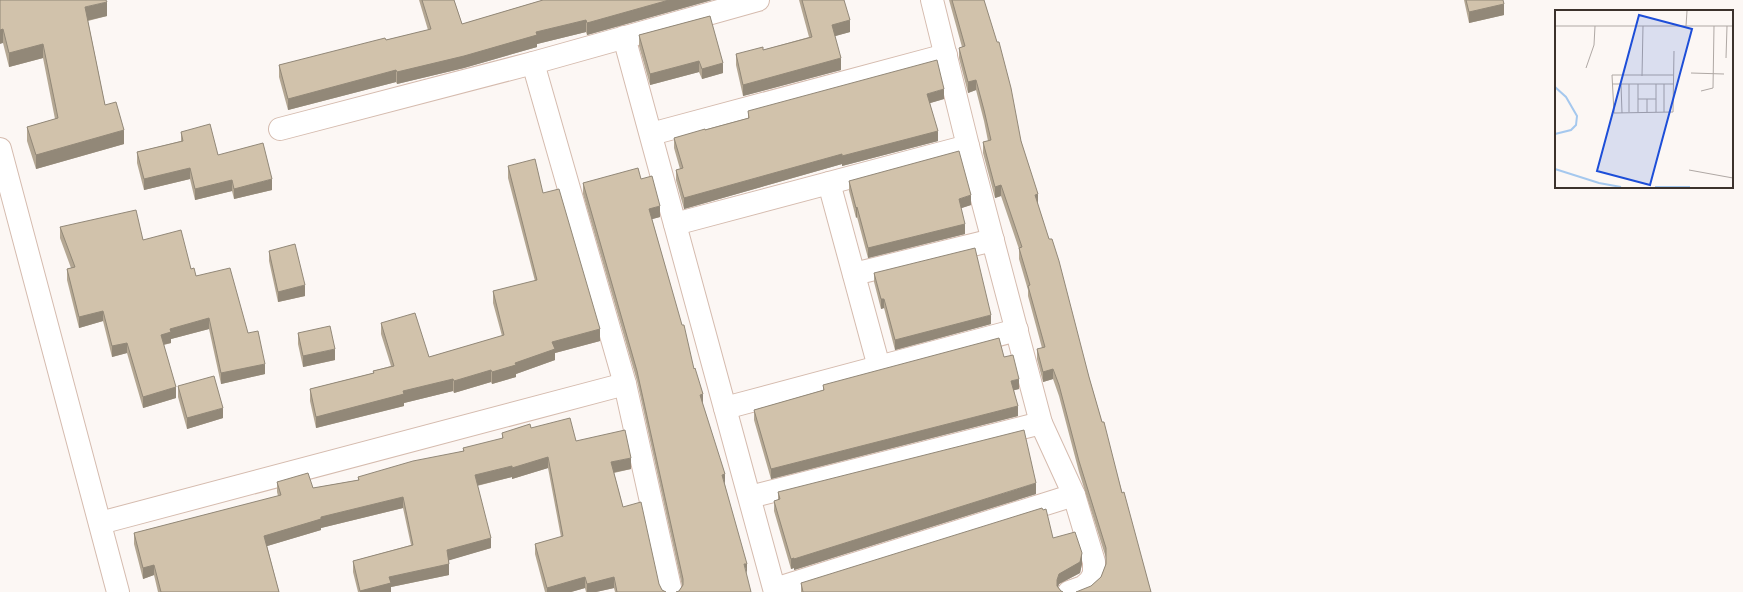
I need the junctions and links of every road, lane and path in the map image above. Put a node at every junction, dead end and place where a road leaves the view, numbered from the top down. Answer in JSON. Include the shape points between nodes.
{"nodes":[{"id":1,"x":758,"y":0,"type":"edge"},
{"id":2,"x":932,"y":0,"type":"edge"},
{"id":3,"x":624,"y":37,"type":"junction"},
{"id":4,"x":946,"y":55,"type":"junction"},
{"id":5,"x":533,"y":63,"type":"junction"},
{"id":6,"x":280,"y":129,"type":"dead end"},
{"id":7,"x":651,"y":134,"type":"junction"},
{"id":8,"x":968,"y":146,"type":"junction"},
{"id":9,"x":0,"y":149,"type":"edge"},
{"id":10,"x":829,"y":183,"type":"junction"},
{"id":11,"x":675,"y":224,"type":"junction"},
{"id":12,"x":993,"y":240,"type":"junction"},
{"id":13,"x":854,"y":274,"type":"junction"},
{"id":14,"x":1017,"y":330,"type":"junction"},
{"id":15,"x":879,"y":367,"type":"junction"},
{"id":16,"x":625,"y":384,"type":"junction"},
{"id":17,"x":725,"y":408,"type":"junction"},
{"id":18,"x":1041,"y":423,"type":"junction"},
{"id":19,"x":1074,"y":495,"type":"junction"},
{"id":20,"x":750,"y":497,"type":"junction"},
{"id":21,"x":100,"y":523,"type":"junction"},
{"id":22,"x":775,"y":590,"type":"edge"},
{"id":23,"x":118,"y":592,"type":"edge"},
{"id":24,"x":671,"y":592,"type":"edge"},
{"id":25,"x":1069,"y":592,"type":"edge"}],
"edges":[{"from":1,"to":3,"type":"street"},
{"from":2,"to":4,"type":"street"},
{"from":3,"to":5,"type":"street"},
{"from":3,"to":7,"type":"street"},
{"from":4,"to":7,"type":"street"},
{"from":4,"to":8,"type":"street"},
{"from":5,"to":6,"type":"street"},
{"from":5,"to":16,"type":"street"},
{"from":7,"to":11,"type":"street"},
{"from":8,"to":10,"type":"street"},
{"from":8,"to":12,"type":"street"},
{"from":9,"to":21,"type":"street"},
{"from":10,"to":11,"type":"street"},
{"from":10,"to":13,"type":"street"},
{"from":11,"to":17,"type":"street"},
{"from":12,"to":13,"type":"street"},
{"from":12,"to":14,"type":"street"},
{"from":13,"to":15,"type":"street"},
{"from":14,"to":15,"type":"street"},
{"from":14,"to":18,"type":"street"},
{"from":15,"to":17,"type":"street"},
{"from":16,"to":21,"type":"street"},
{"from":16,"to":24,"type":"street"},
{"from":17,"to":20,"type":"street"},
{"from":18,"to":19,"type":"street"},
{"from":18,"to":20,"type":"street"},
{"from":19,"to":22,"type":"street"},
{"from":19,"to":25,"type":"street","via":[[1094,562],[1094,574],[1083,587]]},
{"from":20,"to":22,"type":"street"},
{"from":21,"to":23,"type":"street"}]}
